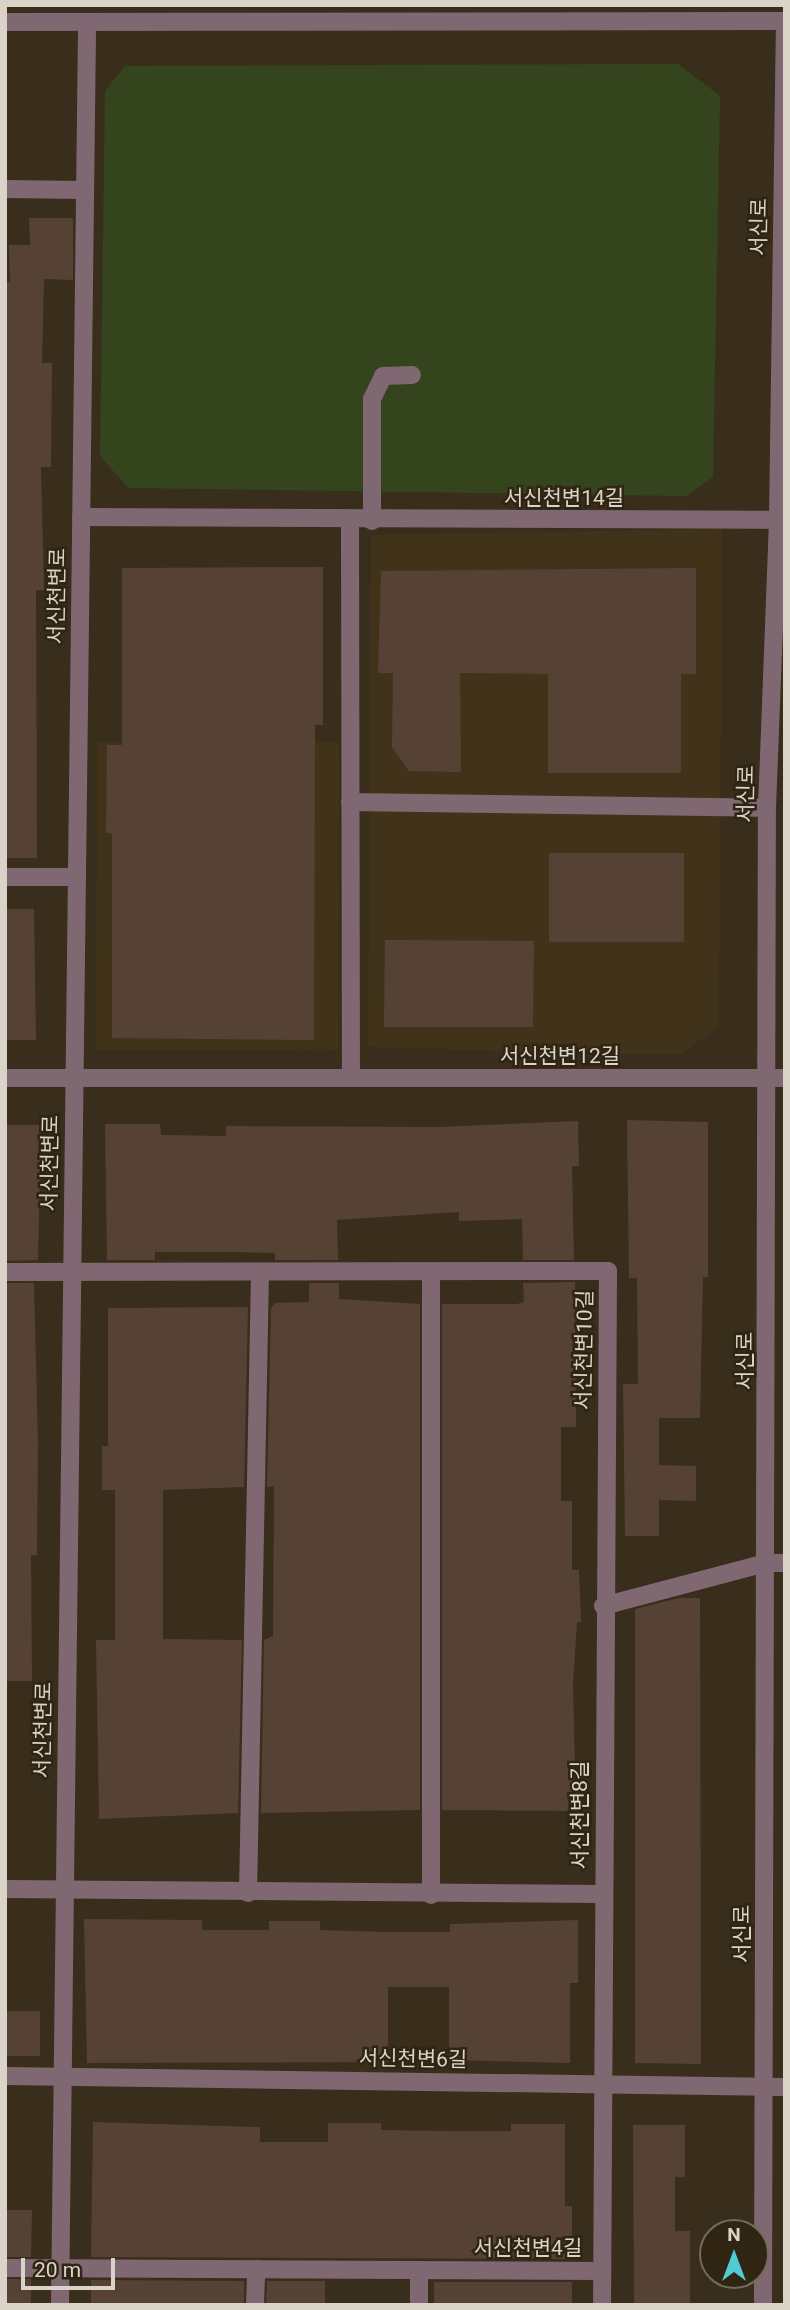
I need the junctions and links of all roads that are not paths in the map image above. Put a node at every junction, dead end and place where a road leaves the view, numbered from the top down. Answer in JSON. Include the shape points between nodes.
{"nodes":[{"id":1,"x":356,"y":14,"type":"edge"},
{"id":2,"x":5,"y":22,"type":"edge"},
{"id":3,"x":87,"y":22,"type":"junction"},
{"id":4,"x":785,"y":23,"type":"edge"},
{"id":5,"x":5,"y":189,"type":"edge"},
{"id":6,"x":85,"y":190,"type":"junction"},
{"id":7,"x":412,"y":375,"type":"dead end"},
{"id":8,"x":81,"y":517,"type":"junction"},
{"id":9,"x":781,"y":520,"type":"edge"},
{"id":10,"x":350,"y":521,"type":"junction"},
{"id":11,"x":372,"y":521,"type":"junction"},
{"id":12,"x":350,"y":802,"type":"junction"},
{"id":13,"x":767,"y":807,"type":"junction"},
{"id":14,"x":5,"y":877,"type":"edge"},
{"id":15,"x":77,"y":877,"type":"junction"},
{"id":16,"x":5,"y":1078,"type":"edge"},
{"id":17,"x":74,"y":1078,"type":"junction"},
{"id":18,"x":351,"y":1078,"type":"junction"},
{"id":19,"x":777,"y":1078,"type":"edge"},
{"id":20,"x":5,"y":1272,"type":"edge"},
{"id":21,"x":72,"y":1272,"type":"junction"},
{"id":22,"x":260,"y":1272,"type":"junction"},
{"id":23,"x":431,"y":1272,"type":"junction"},
{"id":24,"x":776,"y":1563,"type":"edge"},
{"id":25,"x":603,"y":1606,"type":"junction"},
{"id":26,"x":5,"y":1889,"type":"edge"},
{"id":27,"x":64,"y":1890,"type":"junction"},
{"id":28,"x":248,"y":1893,"type":"junction"},
{"id":29,"x":603,"y":1894,"type":"junction"},
{"id":30,"x":431,"y":1895,"type":"junction"},
{"id":31,"x":5,"y":2076,"type":"edge"},
{"id":32,"x":61,"y":2076,"type":"junction"},
{"id":33,"x":603,"y":2085,"type":"junction"},
{"id":34,"x":764,"y":2087,"type":"junction"},
{"id":35,"x":785,"y":2087,"type":"edge"},
{"id":36,"x":5,"y":2268,"type":"edge"},
{"id":37,"x":59,"y":2268,"type":"junction"},
{"id":38,"x":256,"y":2269,"type":"junction"},
{"id":39,"x":419,"y":2270,"type":"junction"},
{"id":40,"x":603,"y":2271,"type":"junction"},
{"id":41,"x":60,"y":2305,"type":"edge"},
{"id":42,"x":255,"y":2305,"type":"edge"},
{"id":43,"x":419,"y":2305,"type":"edge"},
{"id":44,"x":603,"y":2305,"type":"edge"},
{"id":45,"x":763,"y":2305,"type":"edge"}],
"edges":[{"from":1,"to":3,"type":"street"},
{"from":1,"to":4,"type":"street"},
{"from":2,"to":3,"type":"street"},
{"from":3,"to":6,"type":"street","name":"서신천변로"},
{"from":4,"to":9,"type":"street","name":"서신로"},
{"from":5,"to":6,"type":"street"},
{"from":6,"to":8,"type":"street","name":"서신천변로"},
{"from":7,"to":11,"type":"street","via":[[383,376],[372,399]]},
{"from":8,"to":10,"type":"street","name":"서신천변14길"},
{"from":8,"to":15,"type":"street","name":"서신천변로"},
{"from":9,"to":11,"type":"street","name":"서신천변14길"},
{"from":9,"to":13,"type":"street","name":"서신로"},
{"from":10,"to":11,"type":"street","name":"서신천변14길"},
{"from":10,"to":12,"type":"street"},
{"from":12,"to":13,"type":"street"},
{"from":12,"to":18,"type":"street"},
{"from":13,"to":19,"type":"street","name":"서신로"},
{"from":14,"to":15,"type":"street"},
{"from":15,"to":17,"type":"street","name":"서신천변로"},
{"from":16,"to":17,"type":"street","name":"서신천변12길"},
{"from":17,"to":18,"type":"street","name":"서신천변12길"},
{"from":17,"to":21,"type":"street","name":"서신천변로"},
{"from":18,"to":19,"type":"street","name":"서신천변12길"},
{"from":19,"to":24,"type":"street","name":"서신로"},
{"from":20,"to":21,"type":"street","name":"서신천변10길"},
{"from":21,"to":22,"type":"street","name":"서신천변10길"},
{"from":21,"to":27,"type":"street","name":"서신천변로"},
{"from":22,"to":23,"type":"street","name":"서신천변10길"},
{"from":22,"to":28,"type":"street"},
{"from":23,"to":25,"type":"street","name":"서신천변10길","via":[[608,1271]]},
{"from":23,"to":30,"type":"street"},
{"from":24,"to":25,"type":"street"},
{"from":24,"to":34,"type":"street","name":"서신로"},
{"from":25,"to":29,"type":"street","name":"서신천변8길"},
{"from":26,"to":27,"type":"street","name":"서신천변8길"},
{"from":27,"to":28,"type":"street","name":"서신천변8길"},
{"from":27,"to":32,"type":"street","name":"서신천변로"},
{"from":28,"to":30,"type":"street","name":"서신천변8길"},
{"from":29,"to":30,"type":"street","name":"서신천변8길"},
{"from":29,"to":33,"type":"street"},
{"from":31,"to":32,"type":"street","name":"서신천변6길"},
{"from":32,"to":33,"type":"street","name":"서신천변6길"},
{"from":32,"to":37,"type":"street","name":"서신천변로"},
{"from":33,"to":34,"type":"street","name":"서신천변6길"},
{"from":33,"to":40,"type":"street"},
{"from":34,"to":35,"type":"street","name":"서신천변6길"},
{"from":34,"to":45,"type":"street","name":"서신로"},
{"from":36,"to":37,"type":"street","name":"서신천변4길"},
{"from":37,"to":38,"type":"street","name":"서신천변4길"},
{"from":37,"to":41,"type":"street","name":"서신천변로"},
{"from":38,"to":39,"type":"street","name":"서신천변4길"},
{"from":38,"to":42,"type":"street"},
{"from":39,"to":40,"type":"street","name":"서신천변4길"},
{"from":39,"to":43,"type":"street"},
{"from":40,"to":44,"type":"street","name":"서신천변4길"}]}
